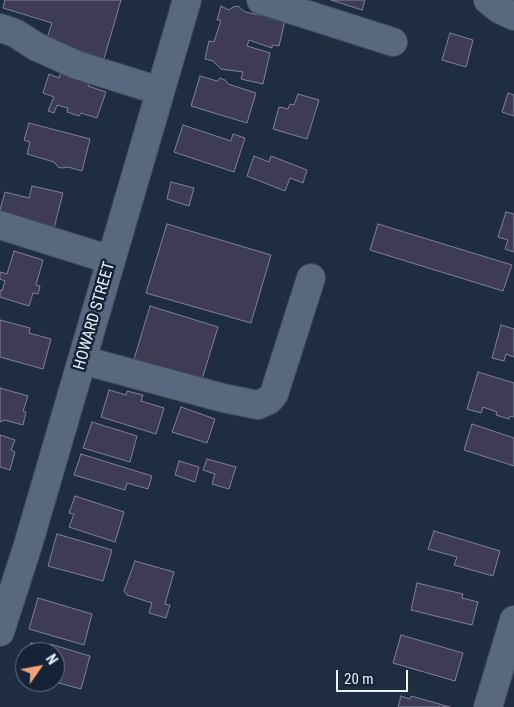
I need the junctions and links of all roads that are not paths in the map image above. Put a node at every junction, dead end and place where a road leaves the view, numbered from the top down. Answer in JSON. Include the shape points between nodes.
{"nodes":[{"id":1,"x":187,"y":0,"type":"edge"},
{"id":2,"x":261,"y":0,"type":"edge"},
{"id":3,"x":488,"y":0,"type":"edge"},
{"id":4,"x":514,"y":16,"type":"edge"},
{"id":5,"x":0,"y":28,"type":"edge"},
{"id":6,"x":393,"y":42,"type":"dead end"},
{"id":7,"x":160,"y":91,"type":"junction"},
{"id":8,"x":0,"y":225,"type":"edge"},
{"id":9,"x":112,"y":260,"type":"junction"},
{"id":10,"x":311,"y":278,"type":"dead end"},
{"id":11,"x":82,"y":360,"type":"junction"},
{"id":12,"x":9,"y":573,"type":"edge"},
{"id":13,"x":514,"y":620,"type":"edge"},
{"id":14,"x":0,"y":632,"type":"edge"},
{"id":15,"x":488,"y":707,"type":"edge"}],
"edges":[{"from":1,"to":7,"type":"street","name":"HOWARD STREET"},
{"from":2,"to":6,"type":"street"},
{"from":3,"to":4,"type":"street"},
{"from":5,"to":7,"type":"street","via":[[77,65]]},
{"from":7,"to":9,"type":"street","name":"HOWARD STREET"},
{"from":8,"to":9,"type":"street"},
{"from":9,"to":11,"type":"street","name":"HOWARD STREET"},
{"from":10,"to":11,"type":"street","via":[[274,394],[258,405]]},
{"from":11,"to":12,"type":"street","name":"HOWARD STREET"},
{"from":12,"to":14,"type":"street","name":"HOWARD STREET"},
{"from":13,"to":15,"type":"street"}]}
